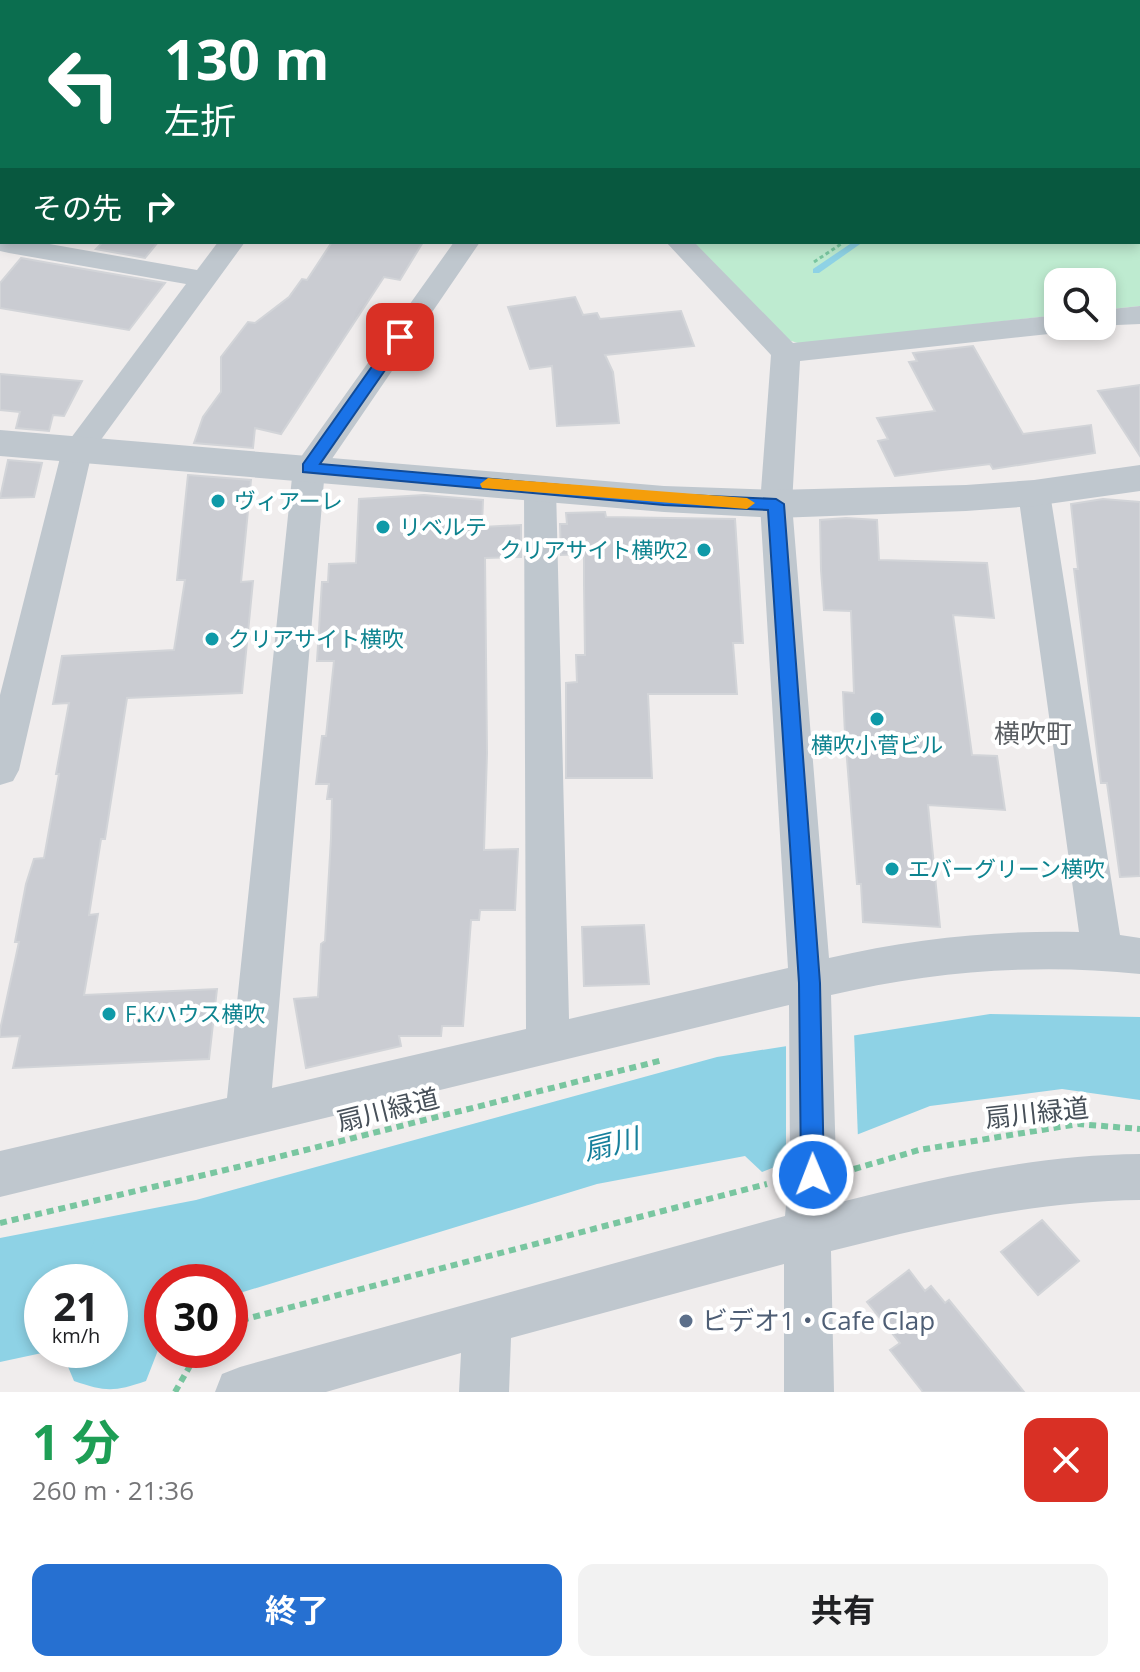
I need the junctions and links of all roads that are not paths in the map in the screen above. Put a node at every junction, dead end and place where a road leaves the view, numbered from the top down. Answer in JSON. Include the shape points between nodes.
{"nodes":[{"id":1,"x":230,"y":244,"type":"edge"},
{"id":2,"x":466,"y":244,"type":"edge"},
{"id":3,"x":681,"y":244,"type":"edge"},
{"id":4,"x":6,"y":248,"type":"edge"},
{"id":5,"x":204,"y":279,"type":"junction"},
{"id":6,"x":1140,"y":315,"type":"edge"},
{"id":7,"x":1116,"y":318,"type":"edge"},
{"id":8,"x":1044,"y":325,"type":"edge"},
{"id":9,"x":786,"y":353,"type":"junction"},
{"id":10,"x":0,"y":443,"type":"edge"},
{"id":11,"x":77,"y":450,"type":"junction"},
{"id":12,"x":309,"y":468,"type":"junction"},
{"id":13,"x":1140,"y":478,"type":"edge"},
{"id":14,"x":540,"y":488,"type":"junction"},
{"id":15,"x":1034,"y":493,"type":"junction"},
{"id":16,"x":776,"y":504,"type":"junction"},
{"id":17,"x":0,"y":770,"type":"edge"},
{"id":18,"x":1121,"y":953,"type":"edge"},
{"id":19,"x":810,"y":983,"type":"junction"},
{"id":20,"x":548,"y":1043,"type":"junction"},
{"id":21,"x":248,"y":1113,"type":"junction"},
{"id":22,"x":0,"y":1174,"type":"edge"},
{"id":23,"x":1140,"y":1177,"type":"edge"},
{"id":24,"x":807,"y":1234,"type":"junction"},
{"id":25,"x":487,"y":1323,"type":"junction"},
{"id":26,"x":240,"y":1392,"type":"edge"},
{"id":27,"x":484,"y":1392,"type":"edge"},
{"id":28,"x":809,"y":1392,"type":"edge"}],
"edges":[{"from":1,"to":5,"type":"street"},
{"from":2,"to":12,"type":"street"},
{"from":3,"to":9,"type":"street"},
{"from":4,"to":5,"type":"street"},
{"from":5,"to":11,"type":"street"},
{"from":6,"to":7,"type":"street"},
{"from":8,"to":9,"type":"street"},
{"from":9,"to":16,"type":"street"},
{"from":10,"to":11,"type":"street"},
{"from":11,"to":12,"type":"street"},
{"from":11,"to":17,"type":"street"},
{"from":12,"to":14,"type":"street"},
{"from":12,"to":21,"type":"street"},
{"from":13,"to":15,"type":"street"},
{"from":14,"to":16,"type":"street"},
{"from":14,"to":20,"type":"street"},
{"from":15,"to":16,"type":"street"},
{"from":15,"to":18,"type":"street"},
{"from":16,"to":19,"type":"street"},
{"from":18,"to":19,"type":"street","via":[[965,953],[887,963]]},
{"from":19,"to":20,"type":"street"},
{"from":19,"to":24,"type":"street"},
{"from":20,"to":21,"type":"street"},
{"from":21,"to":22,"type":"street"},
{"from":23,"to":24,"type":"street","via":[[1070,1177],[1011,1186]]},
{"from":24,"to":25,"type":"street"},
{"from":24,"to":28,"type":"street"},
{"from":25,"to":26,"type":"street"},
{"from":25,"to":27,"type":"street"}]}
